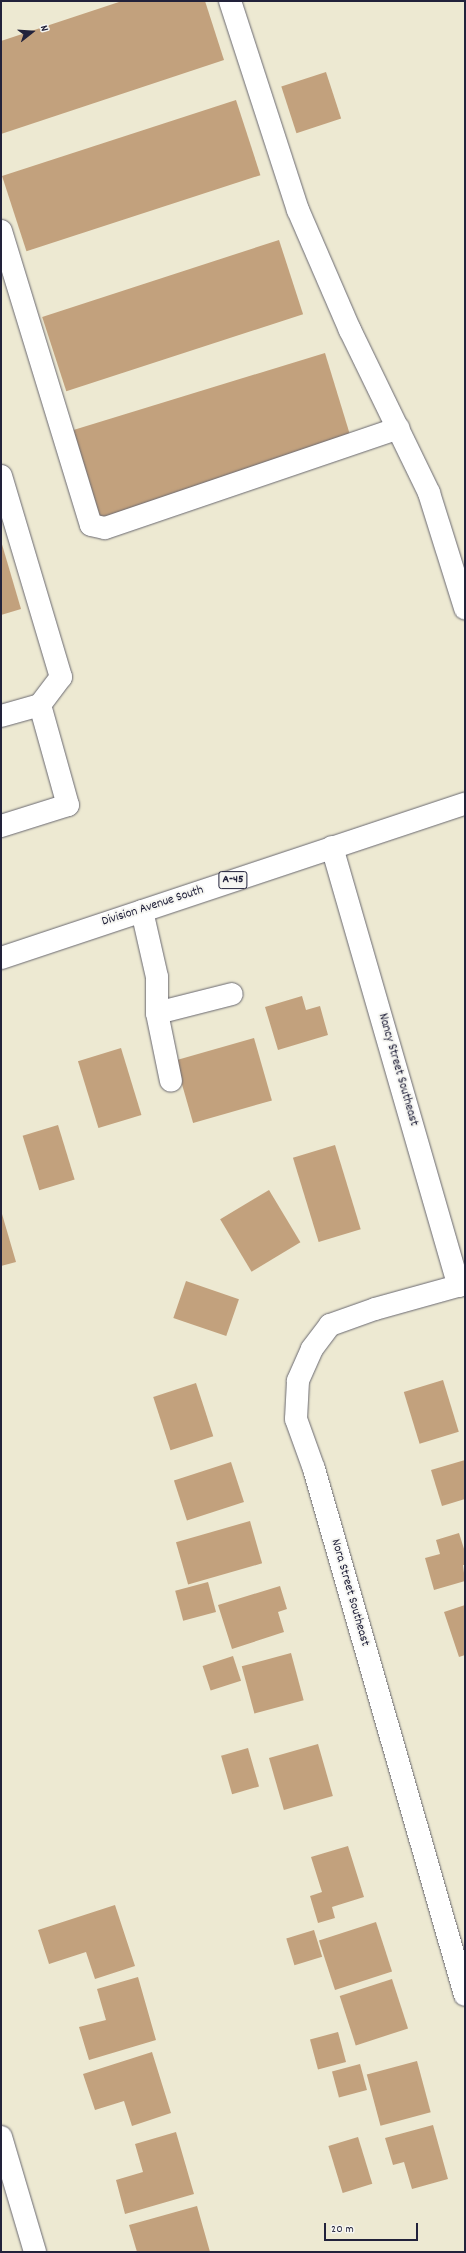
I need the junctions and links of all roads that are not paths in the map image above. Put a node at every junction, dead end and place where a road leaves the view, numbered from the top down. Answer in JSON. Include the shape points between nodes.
{"nodes":[{"id":1,"x":230,"y":1,"type":"edge"},
{"id":2,"x":1,"y":231,"type":"edge"},
{"id":3,"x":398,"y":428,"type":"junction"},
{"id":4,"x":1,"y":476,"type":"edge"},
{"id":5,"x":465,"y":608,"type":"edge"},
{"id":6,"x":40,"y":705,"type":"junction"},
{"id":7,"x":1,"y":716,"type":"edge"},
{"id":8,"x":465,"y":804,"type":"edge"},
{"id":9,"x":1,"y":826,"type":"edge"},
{"id":10,"x":332,"y":847,"type":"junction"},
{"id":11,"x":142,"y":911,"type":"junction"},
{"id":12,"x":1,"y":958,"type":"edge"},
{"id":13,"x":232,"y":994,"type":"dead end"},
{"id":14,"x":157,"y":1013,"type":"junction"},
{"id":15,"x":171,"y":1080,"type":"dead end"},
{"id":16,"x":462,"y":1285,"type":"edge"},
{"id":17,"x":465,"y":1995,"type":"edge"},
{"id":18,"x":1,"y":2137,"type":"edge"},
{"id":19,"x":35,"y":2252,"type":"edge"}],
"edges":[{"from":1,"to":3,"type":"street","via":[[298,210],[350,330]]},
{"from":2,"to":3,"type":"street","via":[[91,525],[105,528]]},
{"from":3,"to":5,"type":"street","via":[[429,493]]},
{"from":4,"to":6,"type":"street","via":[[61,677]]},
{"from":6,"to":7,"type":"street"},
{"from":6,"to":9,"type":"street","via":[[68,805]]},
{"from":8,"to":10,"type":"street","name":"Division Avenue South","number":"A-45"},
{"from":10,"to":11,"type":"street","name":"Division Avenue South","number":"A-45"},
{"from":10,"to":16,"type":"street","name":"Nancy Street Southeast"},
{"from":11,"to":12,"type":"street","name":"Division Avenue South","number":"A-45"},
{"from":11,"to":14,"type":"street","via":[[157,977]]},
{"from":13,"to":14,"type":"street"},
{"from":14,"to":15,"type":"street"},
{"from":16,"to":17,"type":"street","name":"Nora Street Southeast","via":[[374,1309],[330,1325],[312,1349],[298,1381],[296,1419],[314,1469]]},
{"from":18,"to":19,"type":"street"}]}
